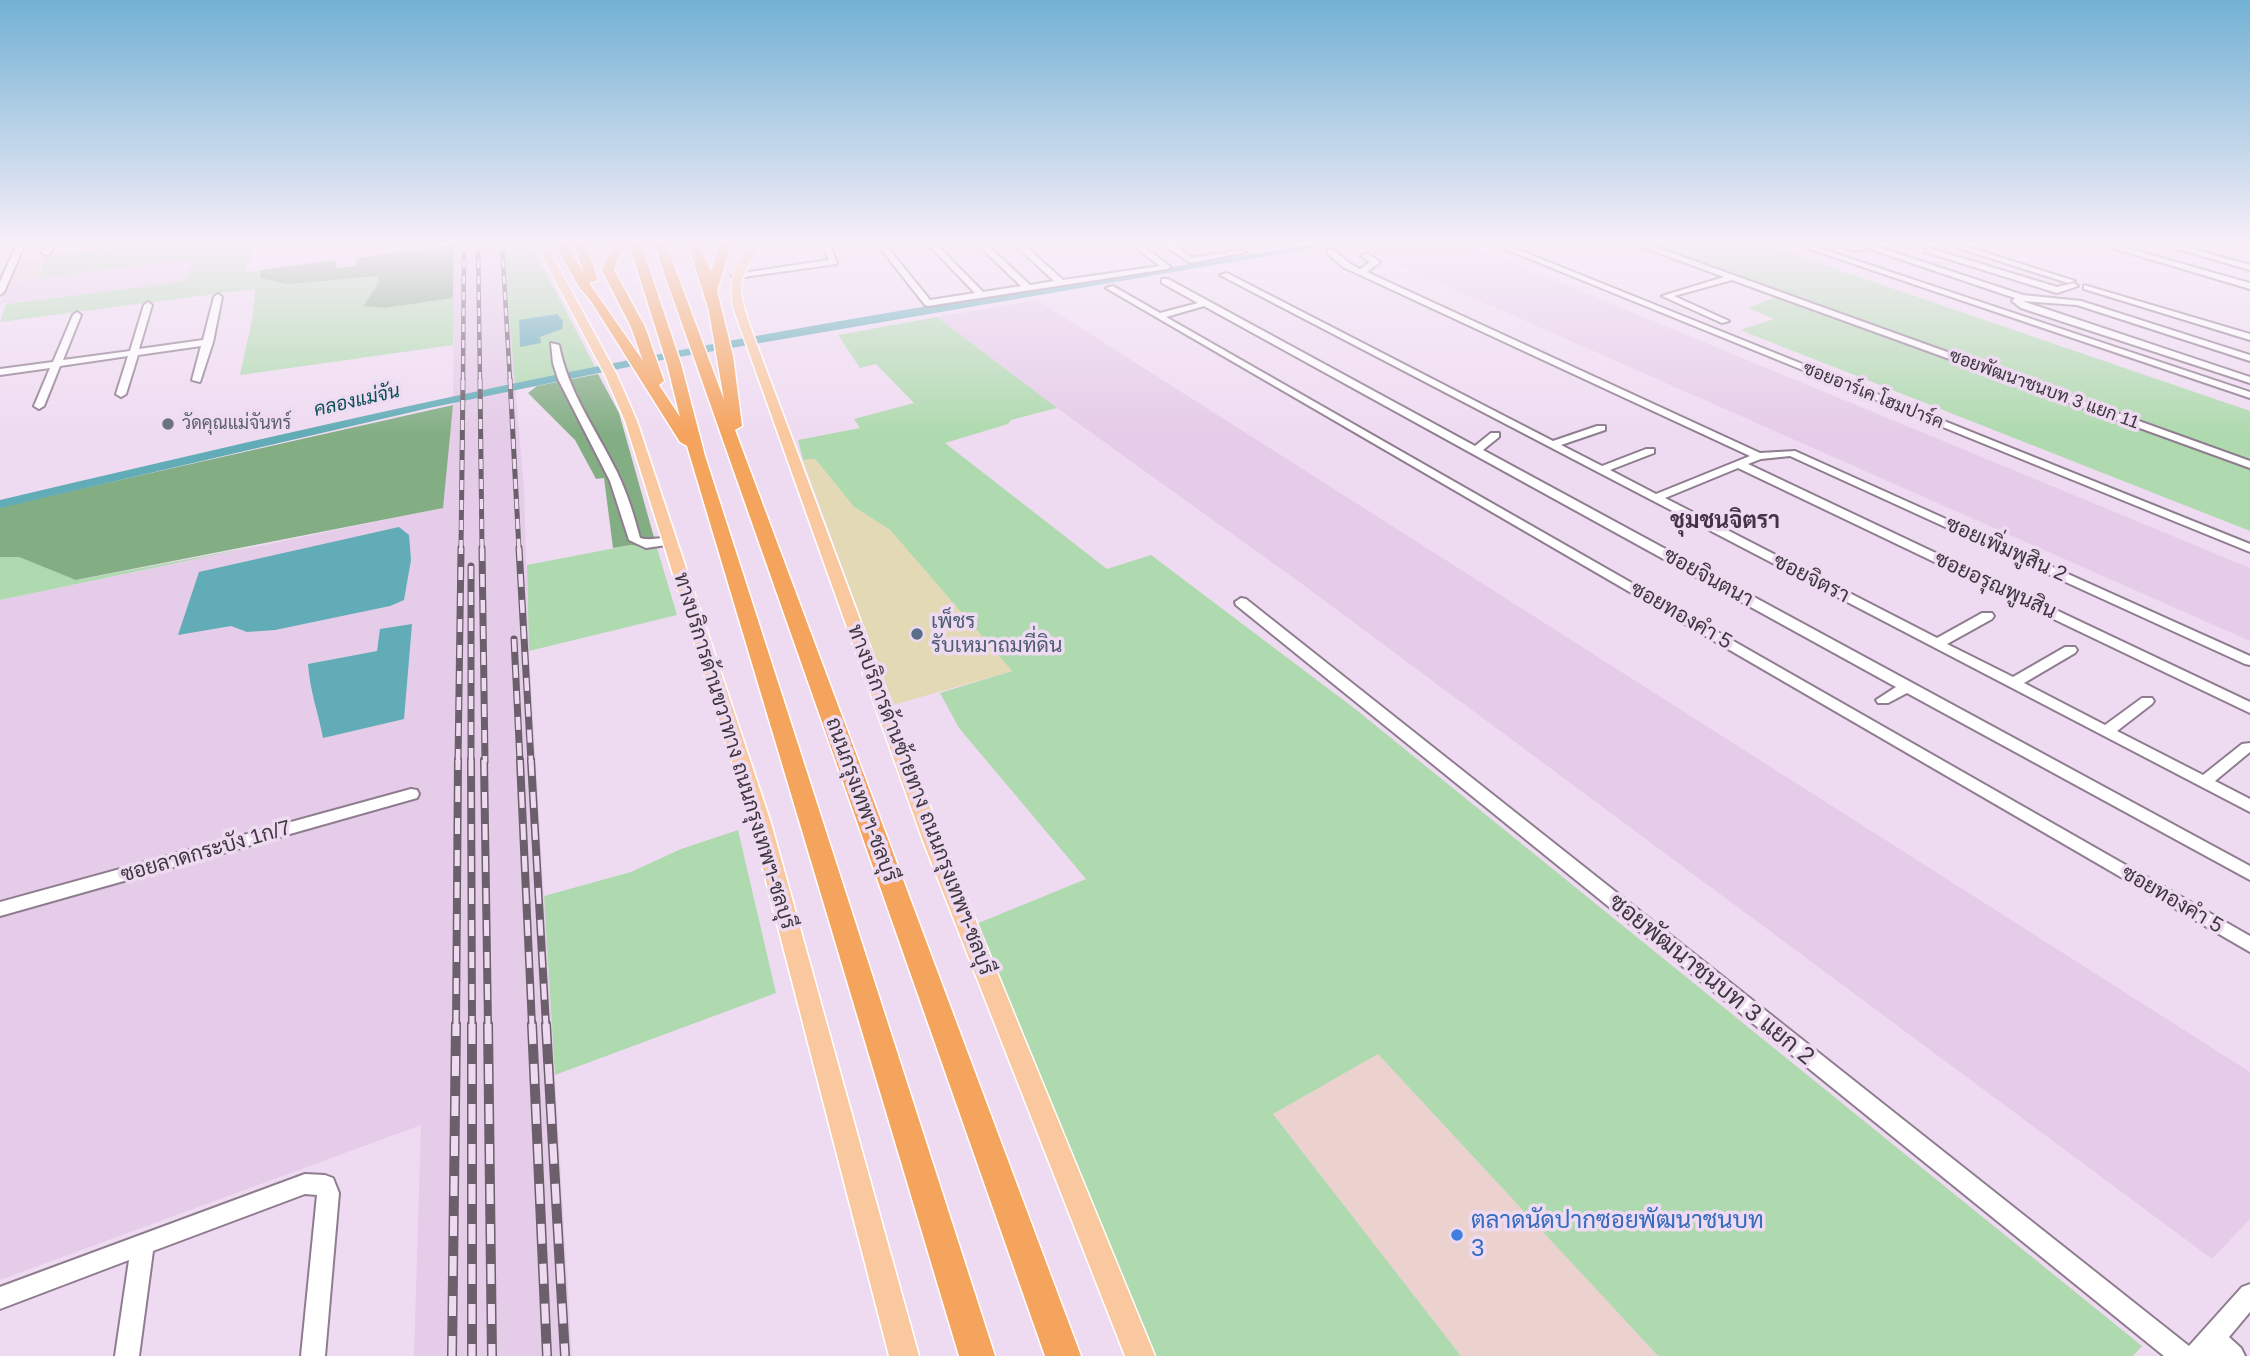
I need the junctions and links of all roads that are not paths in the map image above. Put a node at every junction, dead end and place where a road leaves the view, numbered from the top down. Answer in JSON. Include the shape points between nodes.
{"nodes":[{"id":1,"x":147,"y":307,"type":"edge"},
{"id":2,"x":216,"y":307,"type":"edge"},
{"id":3,"x":575,"y":307,"type":"edge"},
{"id":4,"x":601,"y":307,"type":"edge"},
{"id":5,"x":627,"y":307,"type":"edge"},
{"id":6,"x":656,"y":307,"type":"edge"},
{"id":7,"x":682,"y":307,"type":"edge"},
{"id":8,"x":716,"y":307,"type":"edge"},
{"id":9,"x":739,"y":307,"type":"edge"},
{"id":10,"x":1144,"y":307,"type":"edge"},
{"id":11,"x":1191,"y":307,"type":"edge"},
{"id":12,"x":1214,"y":307,"type":"edge"},
{"id":13,"x":1286,"y":307,"type":"edge"},
{"id":14,"x":1440,"y":307,"type":"edge"},
{"id":15,"x":1654,"y":307,"type":"edge"},
{"id":16,"x":1692,"y":307,"type":"edge"},
{"id":17,"x":1702,"y":307,"type":"edge"},
{"id":18,"x":1812,"y":307,"type":"edge"},
{"id":19,"x":1988,"y":307,"type":"edge"},
{"id":20,"x":2030,"y":307,"type":"edge"},
{"id":21,"x":2091,"y":307,"type":"edge"},
{"id":22,"x":2153,"y":307,"type":"edge"},
{"id":23,"x":1696,"y":309,"type":"junction"},
{"id":24,"x":76,"y":315,"type":"dead end"},
{"id":25,"x":1159,"y":316,"type":"junction"},
{"id":26,"x":1725,"y":321,"type":"dead end"},
{"id":27,"x":2250,"y":337,"type":"edge"},
{"id":28,"x":208,"y":342,"type":"junction"},
{"id":29,"x":554,"y":345,"type":"dead end"},
{"id":30,"x":135,"y":353,"type":"junction"},
{"id":31,"x":2250,"y":358,"type":"edge"},
{"id":32,"x":647,"y":363,"type":"junction"},
{"id":33,"x":56,"y":364,"type":"junction"},
{"id":34,"x":0,"y":372,"type":"edge"},
{"id":35,"x":197,"y":380,"type":"dead end"},
{"id":36,"x":2250,"y":380,"type":"edge"},
{"id":37,"x":121,"y":394,"type":"dead end"},
{"id":38,"x":2250,"y":395,"type":"edge"},
{"id":39,"x":39,"y":406,"type":"dead end"},
{"id":40,"x":1601,"y":428,"type":"dead end"},
{"id":41,"x":1495,"y":435,"type":"dead end"},
{"id":42,"x":1552,"y":445,"type":"junction"},
{"id":43,"x":1476,"y":450,"type":"junction"},
{"id":44,"x":1650,"y":451,"type":"dead end"},
{"id":45,"x":736,"y":453,"type":"junction"},
{"id":46,"x":697,"y":456,"type":"junction"},
{"id":47,"x":1759,"y":456,"type":"junction"},
{"id":48,"x":1740,"y":465,"type":"junction"},
{"id":49,"x":2250,"y":465,"type":"edge"},
{"id":50,"x":1601,"y":470,"type":"junction"},
{"id":51,"x":1656,"y":498,"type":"junction"},
{"id":52,"x":669,"y":541,"type":"junction"},
{"id":53,"x":2250,"y":548,"type":"edge"},
{"id":54,"x":1241,"y":603,"type":"dead end"},
{"id":55,"x":1987,"y":616,"type":"dead end"},
{"id":56,"x":1937,"y":644,"type":"junction"},
{"id":57,"x":2070,"y":650,"type":"dead end"},
{"id":58,"x":2250,"y":662,"type":"edge"},
{"id":59,"x":2012,"y":683,"type":"junction"},
{"id":60,"x":1907,"y":687,"type":"junction"},
{"id":61,"x":1884,"y":700,"type":"dead end"},
{"id":62,"x":2147,"y":701,"type":"dead end"},
{"id":63,"x":2250,"y":708,"type":"edge"},
{"id":64,"x":2107,"y":731,"type":"junction"},
{"id":65,"x":2247,"y":747,"type":"dead end"},
{"id":66,"x":2204,"y":782,"type":"junction"},
{"id":67,"x":411,"y":793,"type":"dead end"},
{"id":68,"x":2250,"y":806,"type":"edge"},
{"id":69,"x":2250,"y":874,"type":"edge"},
{"id":70,"x":0,"y":909,"type":"edge"},
{"id":71,"x":2250,"y":945,"type":"edge"},
{"id":72,"x":144,"y":1244,"type":"junction"},
{"id":73,"x":2250,"y":1296,"type":"edge"},
{"id":74,"x":0,"y":1298,"type":"edge"},
{"id":75,"x":2211,"y":1338,"type":"junction"},
{"id":76,"x":127,"y":1356,"type":"edge"},
{"id":77,"x":313,"y":1356,"type":"edge"},
{"id":78,"x":904,"y":1356,"type":"edge"},
{"id":79,"x":977,"y":1356,"type":"edge"},
{"id":80,"x":1063,"y":1356,"type":"edge"},
{"id":81,"x":1140,"y":1356,"type":"edge"},
{"id":82,"x":2183,"y":1356,"type":"edge"},
{"id":83,"x":2196,"y":1356,"type":"edge"},
{"id":84,"x":2233,"y":1356,"type":"edge"}],
"edges":[{"from":1,"to":30,"type":"street"},
{"from":2,"to":28,"type":"street"},
{"from":3,"to":52,"type":"main road","name":"ทางบริการด้านขวาทาง ถนนกรุงเทพฯ-ชลบุรี","via":[[631,421]]},
{"from":4,"to":32,"type":"highway","via":[[632,355]]},
{"from":5,"to":32,"type":"highway"},
{"from":6,"to":46,"type":"highway"},
{"from":7,"to":45,"type":"highway","name":"ถนนกรุงเทพฯ-ชลบุรี"},
{"from":8,"to":45,"type":"highway"},
{"from":9,"to":81,"type":"main road","name":"ทางบริการด้านซ้ายทาง ถนนกรุงเทพฯ-ชลบุรี","via":[[933,841]]},
{"from":10,"to":25,"type":"street","name":"ซอยทองคำ 5"},
{"from":11,"to":25,"type":"street"},
{"from":12,"to":43,"type":"street","name":"ซอยจินตนา"},
{"from":13,"to":42,"type":"street","name":"ซอยจิตรา"},
{"from":14,"to":47,"type":"street","name":"ซอยเพิ่มพูสิน 2"},
{"from":15,"to":53,"type":"street","name":"ซอยอาร์เค โฮมปาร์ค"},
{"from":16,"to":23,"type":"street"},
{"from":17,"to":23,"type":"street"},
{"from":18,"to":49,"type":"street","name":"ซอยพัฒนาชนบท 3 แยก 11"},
{"from":19,"to":38,"type":"street"},
{"from":20,"to":36,"type":"street"},
{"from":21,"to":31,"type":"street"},
{"from":22,"to":27,"type":"street"},
{"from":23,"to":26,"type":"street"},
{"from":24,"to":33,"type":"street"},
{"from":25,"to":71,"type":"street","name":"ซอยทองคำ 5"},
{"from":28,"to":30,"type":"street"},
{"from":28,"to":35,"type":"street"},
{"from":29,"to":52,"type":"street","via":[[583,424],[613,474],[635,540],[646,544]]},
{"from":30,"to":33,"type":"street"},
{"from":30,"to":37,"type":"street"},
{"from":32,"to":46,"type":"highway","via":[[660,400]]},
{"from":33,"to":34,"type":"street"},
{"from":33,"to":39,"type":"street"},
{"from":40,"to":42,"type":"street"},
{"from":41,"to":43,"type":"street"},
{"from":42,"to":50,"type":"street","name":"ซอยจิตรา"},
{"from":43,"to":60,"type":"street","name":"ซอยจินตนา"},
{"from":44,"to":50,"type":"street"},
{"from":45,"to":80,"type":"highway","name":"ถนนกรุงเทพฯ-ชลบุรี"},
{"from":46,"to":79,"type":"highway"},
{"from":47,"to":48,"type":"street","name":"ซอยเพิ่มพูสิน 2"},
{"from":47,"to":58,"type":"street","name":"ซอยเพิ่มพูสิน 2","via":[[1783,452],[1798,456]]},
{"from":48,"to":51,"type":"street","name":"ซอยเพิ่มพูสิน 2"},
{"from":48,"to":63,"type":"street","name":"ซอยอรุณพูนสิน"},
{"from":50,"to":51,"type":"street","name":"ซอยจิตรา"},
{"from":51,"to":56,"type":"street","name":"ซอยจิตรา"},
{"from":52,"to":78,"type":"main road","name":"ทางบริการด้านขวาทาง ถนนกรุงเทพฯ-ชลบุรี","via":[[761,823]]},
{"from":54,"to":82,"type":"street","name":"ซอยพัฒนาชนบท 3 แยก 2"},
{"from":55,"to":56,"type":"street"},
{"from":56,"to":59,"type":"street","name":"ซอยจิตรา"},
{"from":57,"to":59,"type":"street"},
{"from":59,"to":64,"type":"street","name":"ซอยจิตรา"},
{"from":60,"to":61,"type":"street"},
{"from":60,"to":69,"type":"street","name":"ซอยจินตนา"},
{"from":62,"to":64,"type":"street"},
{"from":64,"to":66,"type":"street","name":"ซอยจิตรา"},
{"from":65,"to":66,"type":"street"},
{"from":66,"to":68,"type":"street","name":"ซอยจิตรา"},
{"from":67,"to":70,"type":"street","name":"ซอยลาดกระบัง 1ก/7"},
{"from":72,"to":74,"type":"street"},
{"from":72,"to":76,"type":"street"},
{"from":72,"to":77,"type":"street","via":[[306,1184],[325,1185],[328,1193]]},
{"from":73,"to":75,"type":"street"},
{"from":75,"to":83,"type":"street"},
{"from":75,"to":84,"type":"street"}]}
